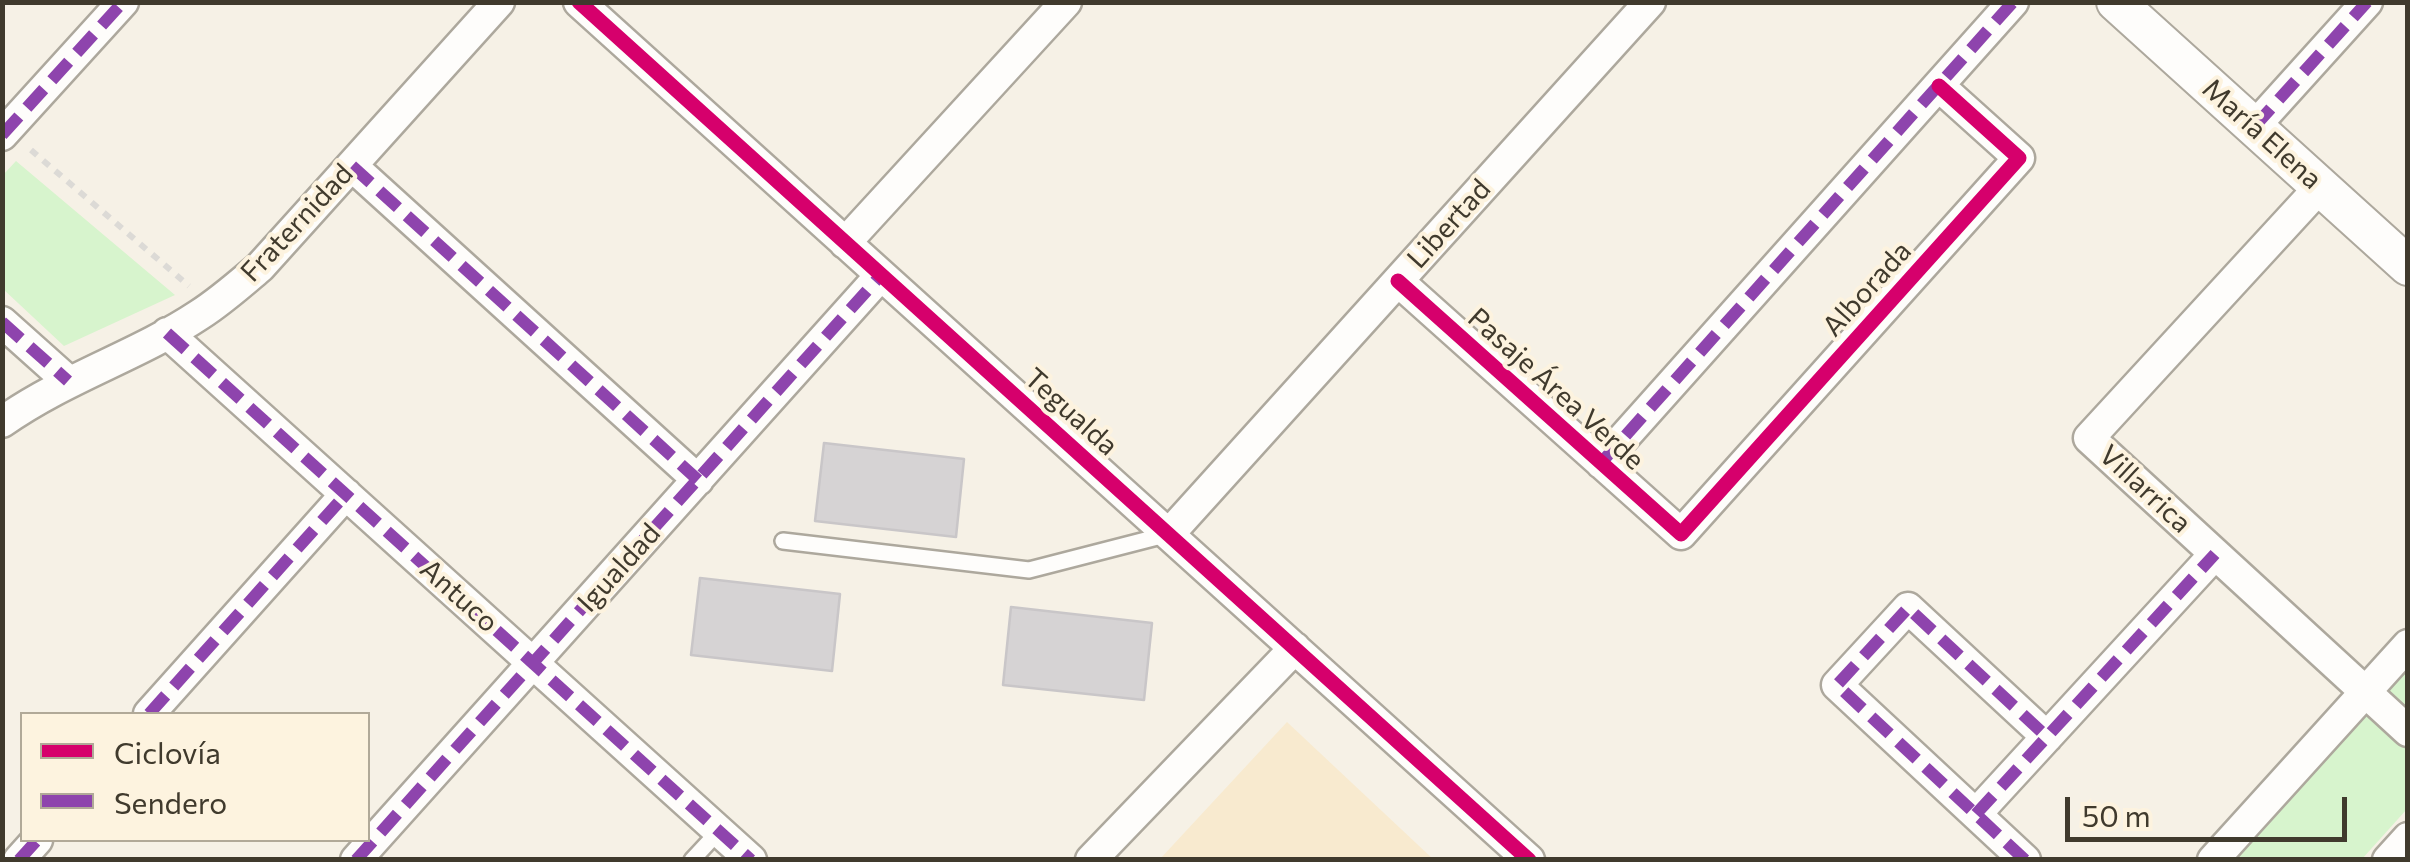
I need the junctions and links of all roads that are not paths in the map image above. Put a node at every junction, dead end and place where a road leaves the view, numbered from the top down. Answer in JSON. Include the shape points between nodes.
{"nodes":[{"id":1,"x":123,"y":2,"type":"edge"},
{"id":2,"x":498,"y":2,"type":"edge"},
{"id":3,"x":579,"y":2,"type":"edge"},
{"id":4,"x":1066,"y":2,"type":"edge"},
{"id":5,"x":1650,"y":2,"type":"edge"},
{"id":6,"x":2013,"y":2,"type":"edge"},
{"id":7,"x":2116,"y":2,"type":"edge"},
{"id":8,"x":2366,"y":2,"type":"edge"},
{"id":9,"x":1938,"y":86,"type":"junction"},
{"id":10,"x":2254,"y":127,"type":"junction"},
{"id":11,"x":5,"y":133,"type":"edge"},
{"id":12,"x":352,"y":166,"type":"junction"},
{"id":13,"x":2320,"y":187,"type":"junction"},
{"id":14,"x":846,"y":243,"type":"junction"},
{"id":15,"x":2408,"y":266,"type":"edge"},
{"id":16,"x":882,"y":276,"type":"junction"},
{"id":17,"x":1398,"y":281,"type":"junction"},
{"id":18,"x":2,"y":322,"type":"edge"},
{"id":19,"x":167,"y":334,"type":"junction"},
{"id":20,"x":68,"y":381,"type":"junction"},
{"id":21,"x":2,"y":422,"type":"edge"},
{"id":22,"x":1601,"y":463,"type":"junction"},
{"id":23,"x":698,"y":480,"type":"junction"},
{"id":24,"x":346,"y":494,"type":"junction"},
{"id":25,"x":1169,"y":534,"type":"junction"},
{"id":26,"x":1681,"y":534,"type":"joint"},
{"id":27,"x":783,"y":541,"type":"dead end"},
{"id":28,"x":2216,"y":554,"type":"junction"},
{"id":29,"x":2408,"y":645,"type":"edge"},
{"id":30,"x":1295,"y":648,"type":"junction"},
{"id":31,"x":533,"y":663,"type":"junction"},
{"id":32,"x":2365,"y":692,"type":"junction"},
{"id":33,"x":151,"y":712,"type":"edge"},
{"id":34,"x":2408,"y":731,"type":"edge"},
{"id":35,"x":2047,"y":736,"type":"junction"},
{"id":36,"x":1976,"y":814,"type":"junction"},
{"id":37,"x":719,"y":830,"type":"junction"},
{"id":38,"x":2408,"y":838,"type":"edge"},
{"id":39,"x":356,"y":860,"type":"edge"},
{"id":40,"x":692,"y":860,"type":"edge"},
{"id":41,"x":751,"y":860,"type":"edge"},
{"id":42,"x":1091,"y":860,"type":"edge"},
{"id":43,"x":1529,"y":860,"type":"edge"},
{"id":44,"x":2025,"y":860,"type":"edge"},
{"id":45,"x":2213,"y":860,"type":"edge"},
{"id":46,"x":2388,"y":860,"type":"edge"}],
"edges":[{"from":1,"to":11,"type":"street"},
{"from":2,"to":12,"type":"street","name":"Fraternidad"},
{"from":3,"to":14,"type":"street","name":"Tegualda"},
{"from":4,"to":14,"type":"street"},
{"from":5,"to":17,"type":"street","name":"Libertad"},
{"from":6,"to":9,"type":"street"},
{"from":7,"to":10,"type":"street","name":"María Elena"},
{"from":8,"to":10,"type":"street"},
{"from":9,"to":22,"type":"street"},
{"from":9,"to":26,"type":"street","name":"Alborada","via":[[2018,158]]},
{"from":10,"to":13,"type":"street","name":"María Elena"},
{"from":12,"to":19,"type":"street","name":"Fraternidad","via":[[260,267]]},
{"from":12,"to":23,"type":"street"},
{"from":13,"to":15,"type":"street","name":"María Elena"},
{"from":13,"to":28,"type":"street","name":"Villarrica","via":[[2090,438]]},
{"from":14,"to":16,"type":"street","name":"Tegualda"},
{"from":16,"to":23,"type":"street","name":"Igualdad"},
{"from":16,"to":25,"type":"street","name":"Tegualda"},
{"from":17,"to":22,"type":"street","name":"Pasaje Área Verde"},
{"from":17,"to":25,"type":"street","name":"Libertad"},
{"from":18,"to":20,"type":"street"},
{"from":19,"to":20,"type":"street","name":"Fraternidad"},
{"from":19,"to":24,"type":"street","name":"Antuco"},
{"from":20,"to":21,"type":"street","name":"Fraternidad"},
{"from":22,"to":26,"type":"street","name":"Pasaje Área Verde"},
{"from":23,"to":31,"type":"street","name":"Igualdad"},
{"from":24,"to":31,"type":"street","name":"Antuco"},
{"from":24,"to":33,"type":"street"},
{"from":25,"to":27,"type":"lane","via":[[1029,570]]},
{"from":25,"to":30,"type":"street","name":"Tegualda"},
{"from":28,"to":32,"type":"street","name":"Villarrica"},
{"from":28,"to":35,"type":"street"},
{"from":29,"to":32,"type":"street"},
{"from":30,"to":42,"type":"street"},
{"from":30,"to":43,"type":"street","name":"Tegualda"},
{"from":31,"to":37,"type":"street","name":"Antuco"},
{"from":31,"to":39,"type":"street","name":"Igualdad"},
{"from":32,"to":34,"type":"street","name":"Villarrica"},
{"from":32,"to":45,"type":"street"},
{"from":35,"to":36,"type":"street"},
{"from":35,"to":36,"type":"street","via":[[1908,608],[1837,685]]},
{"from":36,"to":44,"type":"street"},
{"from":37,"to":40,"type":"lane"},
{"from":37,"to":41,"type":"street","name":"Antuco"},
{"from":38,"to":46,"type":"street"}]}
